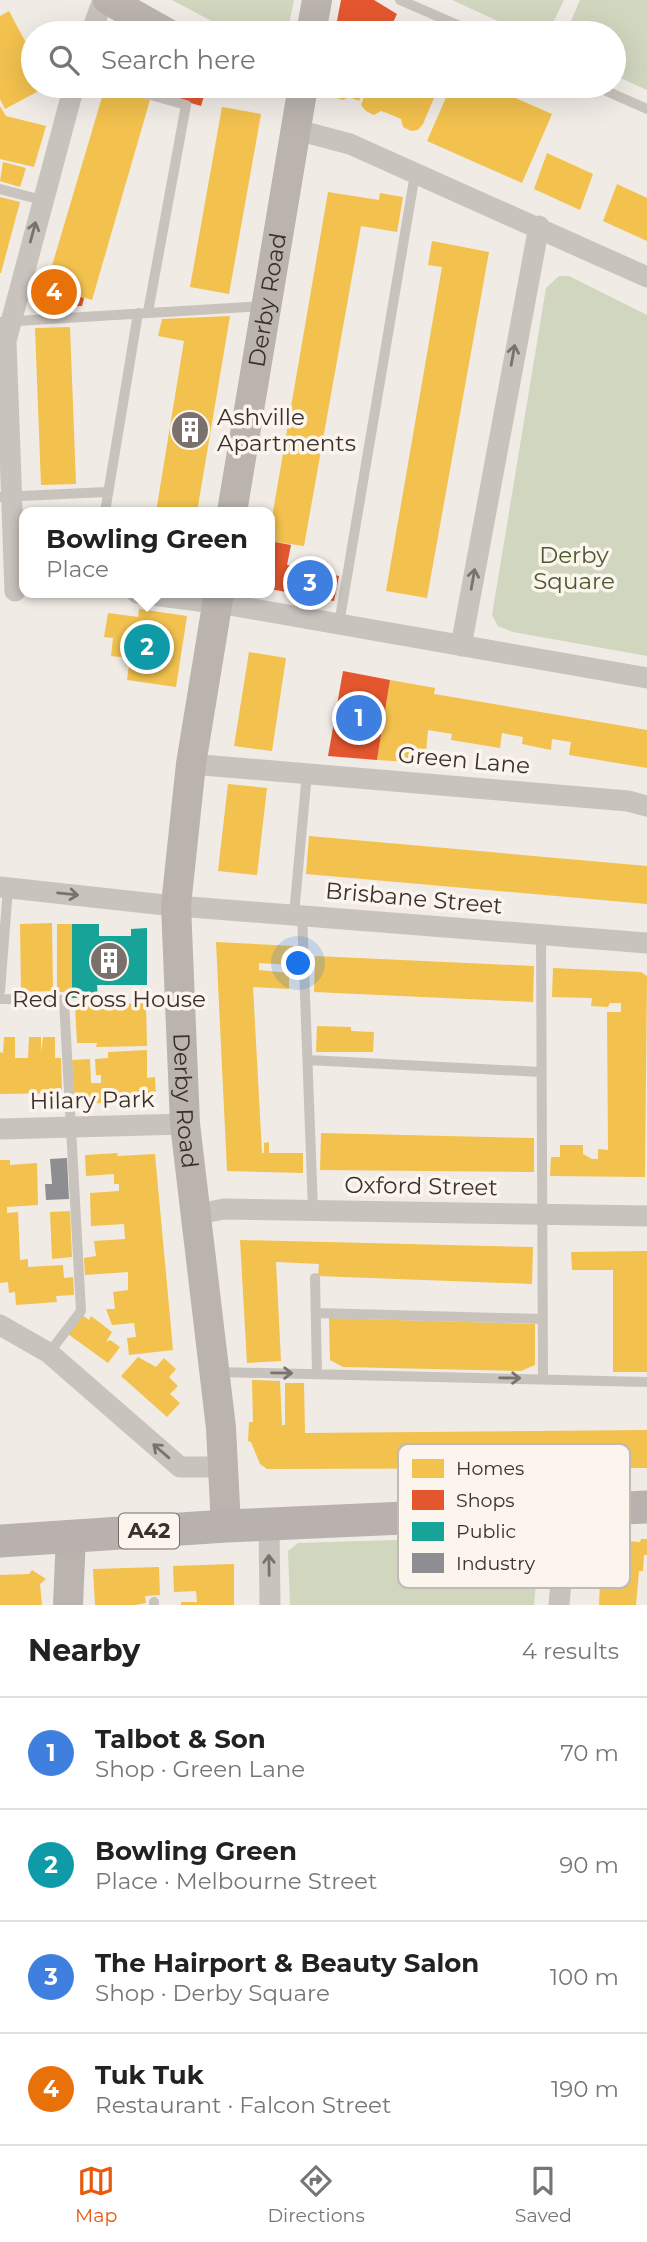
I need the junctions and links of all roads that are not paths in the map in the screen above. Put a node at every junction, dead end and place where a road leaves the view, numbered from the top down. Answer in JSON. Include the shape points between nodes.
{"nodes":[{"id":1,"x":106,"y":0,"type":"edge"},
{"id":2,"x":317,"y":0,"type":"edge"},
{"id":3,"x":400,"y":0,"type":"edge"},
{"id":4,"x":96,"y":21,"type":"edge"},
{"id":5,"x":145,"y":21,"type":"edge"},
{"id":6,"x":314,"y":21,"type":"edge"},
{"id":7,"x":448,"y":21,"type":"edge"},
{"id":8,"x":71,"y":98,"type":"edge"},
{"id":9,"x":161,"y":98,"type":"edge"},
{"id":10,"x":298,"y":98,"type":"edge"},
{"id":11,"x":623,"y":98,"type":"edge"},
{"id":12,"x":647,"y":108,"type":"edge"},
{"id":13,"x":297,"y":130,"type":"junction"},
{"id":14,"x":415,"y":174,"type":"junction"},
{"id":15,"x":0,"y":189,"type":"edge"},
{"id":16,"x":42,"y":200,"type":"junction"},
{"id":17,"x":539,"y":226,"type":"junction"},
{"id":18,"x":647,"y":277,"type":"edge"},
{"id":19,"x":266,"y":306,"type":"junction"},
{"id":20,"x":143,"y":313,"type":"junction"},
{"id":21,"x":4,"y":322,"type":"edge"},
{"id":22,"x":107,"y":492,"type":"junction"},
{"id":23,"x":6,"y":497,"type":"edge"},
{"id":24,"x":106,"y":507,"type":"edge"},
{"id":25,"x":233,"y":507,"type":"edge"},
{"id":26,"x":13,"y":591,"type":"edge"},
{"id":27,"x":219,"y":598,"type":"edge"},
{"id":28,"x":339,"y":624,"type":"junction"},
{"id":29,"x":461,"y":646,"type":"junction"},
{"id":30,"x":647,"y":678,"type":"edge"},
{"id":31,"x":191,"y":764,"type":"junction"},
{"id":32,"x":307,"y":773,"type":"junction"},
{"id":33,"x":647,"y":806,"type":"edge"},
{"id":34,"x":4,"y":887,"type":"edge"},
{"id":35,"x":176,"y":905,"type":"junction"},
{"id":36,"x":298,"y":914,"type":"junction"},
{"id":37,"x":541,"y":936,"type":"junction"},
{"id":38,"x":647,"y":943,"type":"edge"},
{"id":39,"x":0,"y":991,"type":"edge"},
{"id":40,"x":0,"y":999,"type":"edge"},
{"id":41,"x":308,"y":1060,"type":"junction"},
{"id":42,"x":541,"y":1072,"type":"junction"},
{"id":43,"x":185,"y":1124,"type":"junction"},
{"id":44,"x":69,"y":1127,"type":"junction"},
{"id":45,"x":0,"y":1129,"type":"edge"},
{"id":46,"x":313,"y":1210,"type":"junction"},
{"id":47,"x":194,"y":1214,"type":"junction"},
{"id":48,"x":542,"y":1215,"type":"junction"},
{"id":49,"x":647,"y":1216,"type":"edge"},
{"id":50,"x":315,"y":1278,"type":"dead end"},
{"id":51,"x":316,"y":1313,"type":"junction"},
{"id":52,"x":542,"y":1319,"type":"junction"},
{"id":53,"x":0,"y":1325,"type":"edge"},
{"id":54,"x":49,"y":1353,"type":"junction"},
{"id":55,"x":214,"y":1372,"type":"junction"},
{"id":56,"x":317,"y":1374,"type":"junction"},
{"id":57,"x":543,"y":1379,"type":"junction"},
{"id":58,"x":647,"y":1382,"type":"edge"},
{"id":59,"x":223,"y":1468,"type":"junction"},
{"id":60,"x":398,"y":1519,"type":"edge"},
{"id":61,"x":269,"y":1525,"type":"junction"},
{"id":62,"x":226,"y":1526,"type":"junction"},
{"id":63,"x":71,"y":1536,"type":"junction"},
{"id":64,"x":0,"y":1541,"type":"edge"},
{"id":65,"x":68,"y":1605,"type":"edge"},
{"id":66,"x":270,"y":1605,"type":"edge"}],
"edges":[{"from":1,"to":4,"type":"street"},
{"from":1,"to":5,"type":"main road"},
{"from":2,"to":6,"type":"main road"},
{"from":3,"to":7,"type":"lane"},
{"from":8,"to":16,"type":"street"},
{"from":9,"to":20,"type":"lane","via":[[186,105]]},
{"from":10,"to":13,"type":"main road","name":"Derby Road"},
{"from":11,"to":12,"type":"lane"},
{"from":13,"to":14,"type":"street","via":[[350,144]]},
{"from":13,"to":19,"type":"main road","name":"Derby Road"},
{"from":14,"to":17,"type":"street"},
{"from":14,"to":28,"type":"lane"},
{"from":15,"to":16,"type":"lane"},
{"from":21,"to":16,"type":"street","one_way":true},
{"from":17,"to":18,"type":"street"},
{"from":29,"to":17,"type":"street","one_way":true},
{"from":19,"to":20,"type":"lane"},
{"from":19,"to":25,"type":"main road","name":"Derby Road"},
{"from":20,"to":21,"type":"lane"},
{"from":20,"to":22,"type":"lane"},
{"from":21,"to":23,"type":"street"},
{"from":22,"to":23,"type":"lane"},
{"from":22,"to":24,"type":"lane"},
{"from":23,"to":26,"type":"street"},
{"from":27,"to":28,"type":"street"},
{"from":27,"to":31,"type":"main road","name":"Derby Road"},
{"from":28,"to":29,"type":"street"},
{"from":29,"to":30,"type":"street"},
{"from":31,"to":32,"type":"street","name":"Green Lane"},
{"from":31,"to":35,"type":"main road","name":"Derby Road"},
{"from":32,"to":33,"type":"street","name":"Green Lane"},
{"from":32,"to":36,"type":"lane"},
{"from":34,"to":35,"type":"street","name":"Brisbane Street","one_way":true},
{"from":34,"to":39,"type":"lane"},
{"from":35,"to":36,"type":"street","name":"Brisbane Street"},
{"from":35,"to":43,"type":"main road","name":"Derby Road"},
{"from":36,"to":37,"type":"street","name":"Brisbane Street"},
{"from":36,"to":41,"type":"lane"},
{"from":37,"to":38,"type":"street","name":"Brisbane Street"},
{"from":37,"to":42,"type":"lane"},
{"from":40,"to":44,"type":"lane","via":[[64,1000]]},
{"from":41,"to":42,"type":"lane"},
{"from":41,"to":46,"type":"lane"},
{"from":42,"to":48,"type":"lane"},
{"from":43,"to":44,"type":"street","name":"Hilary Park"},
{"from":43,"to":47,"type":"main road","name":"Derby Road"},
{"from":44,"to":45,"type":"street","name":"Hilary Park"},
{"from":44,"to":54,"type":"lane","via":[[81,1311]]},
{"from":46,"to":47,"type":"street","name":"Oxford Street","via":[[224,1209]]},
{"from":46,"to":48,"type":"street","name":"Oxford Street"},
{"from":47,"to":55,"type":"main road","name":"Derby Road"},
{"from":48,"to":49,"type":"street","name":"Oxford Street"},
{"from":48,"to":52,"type":"lane"},
{"from":50,"to":51,"type":"lane"},
{"from":51,"to":52,"type":"lane"},
{"from":51,"to":56,"type":"lane"},
{"from":52,"to":57,"type":"lane"},
{"from":53,"to":54,"type":"street"},
{"from":59,"to":54,"type":"street","one_way":true,"via":[[180,1467]]},
{"from":55,"to":56,"type":"lane","one_way":true},
{"from":55,"to":59,"type":"main road","name":"Derby Road"},
{"from":56,"to":57,"type":"lane","one_way":true},
{"from":57,"to":58,"type":"lane"},
{"from":59,"to":62,"type":"main road","name":"Derby Road"},
{"from":60,"to":61,"type":"main road","number":"A42"},
{"from":61,"to":62,"type":"main road","number":"A42"},
{"from":66,"to":61,"type":"street","one_way":true},
{"from":62,"to":63,"type":"main road","number":"A42"},
{"from":63,"to":64,"type":"main road","number":"A42"},
{"from":63,"to":65,"type":"main road"}]}
